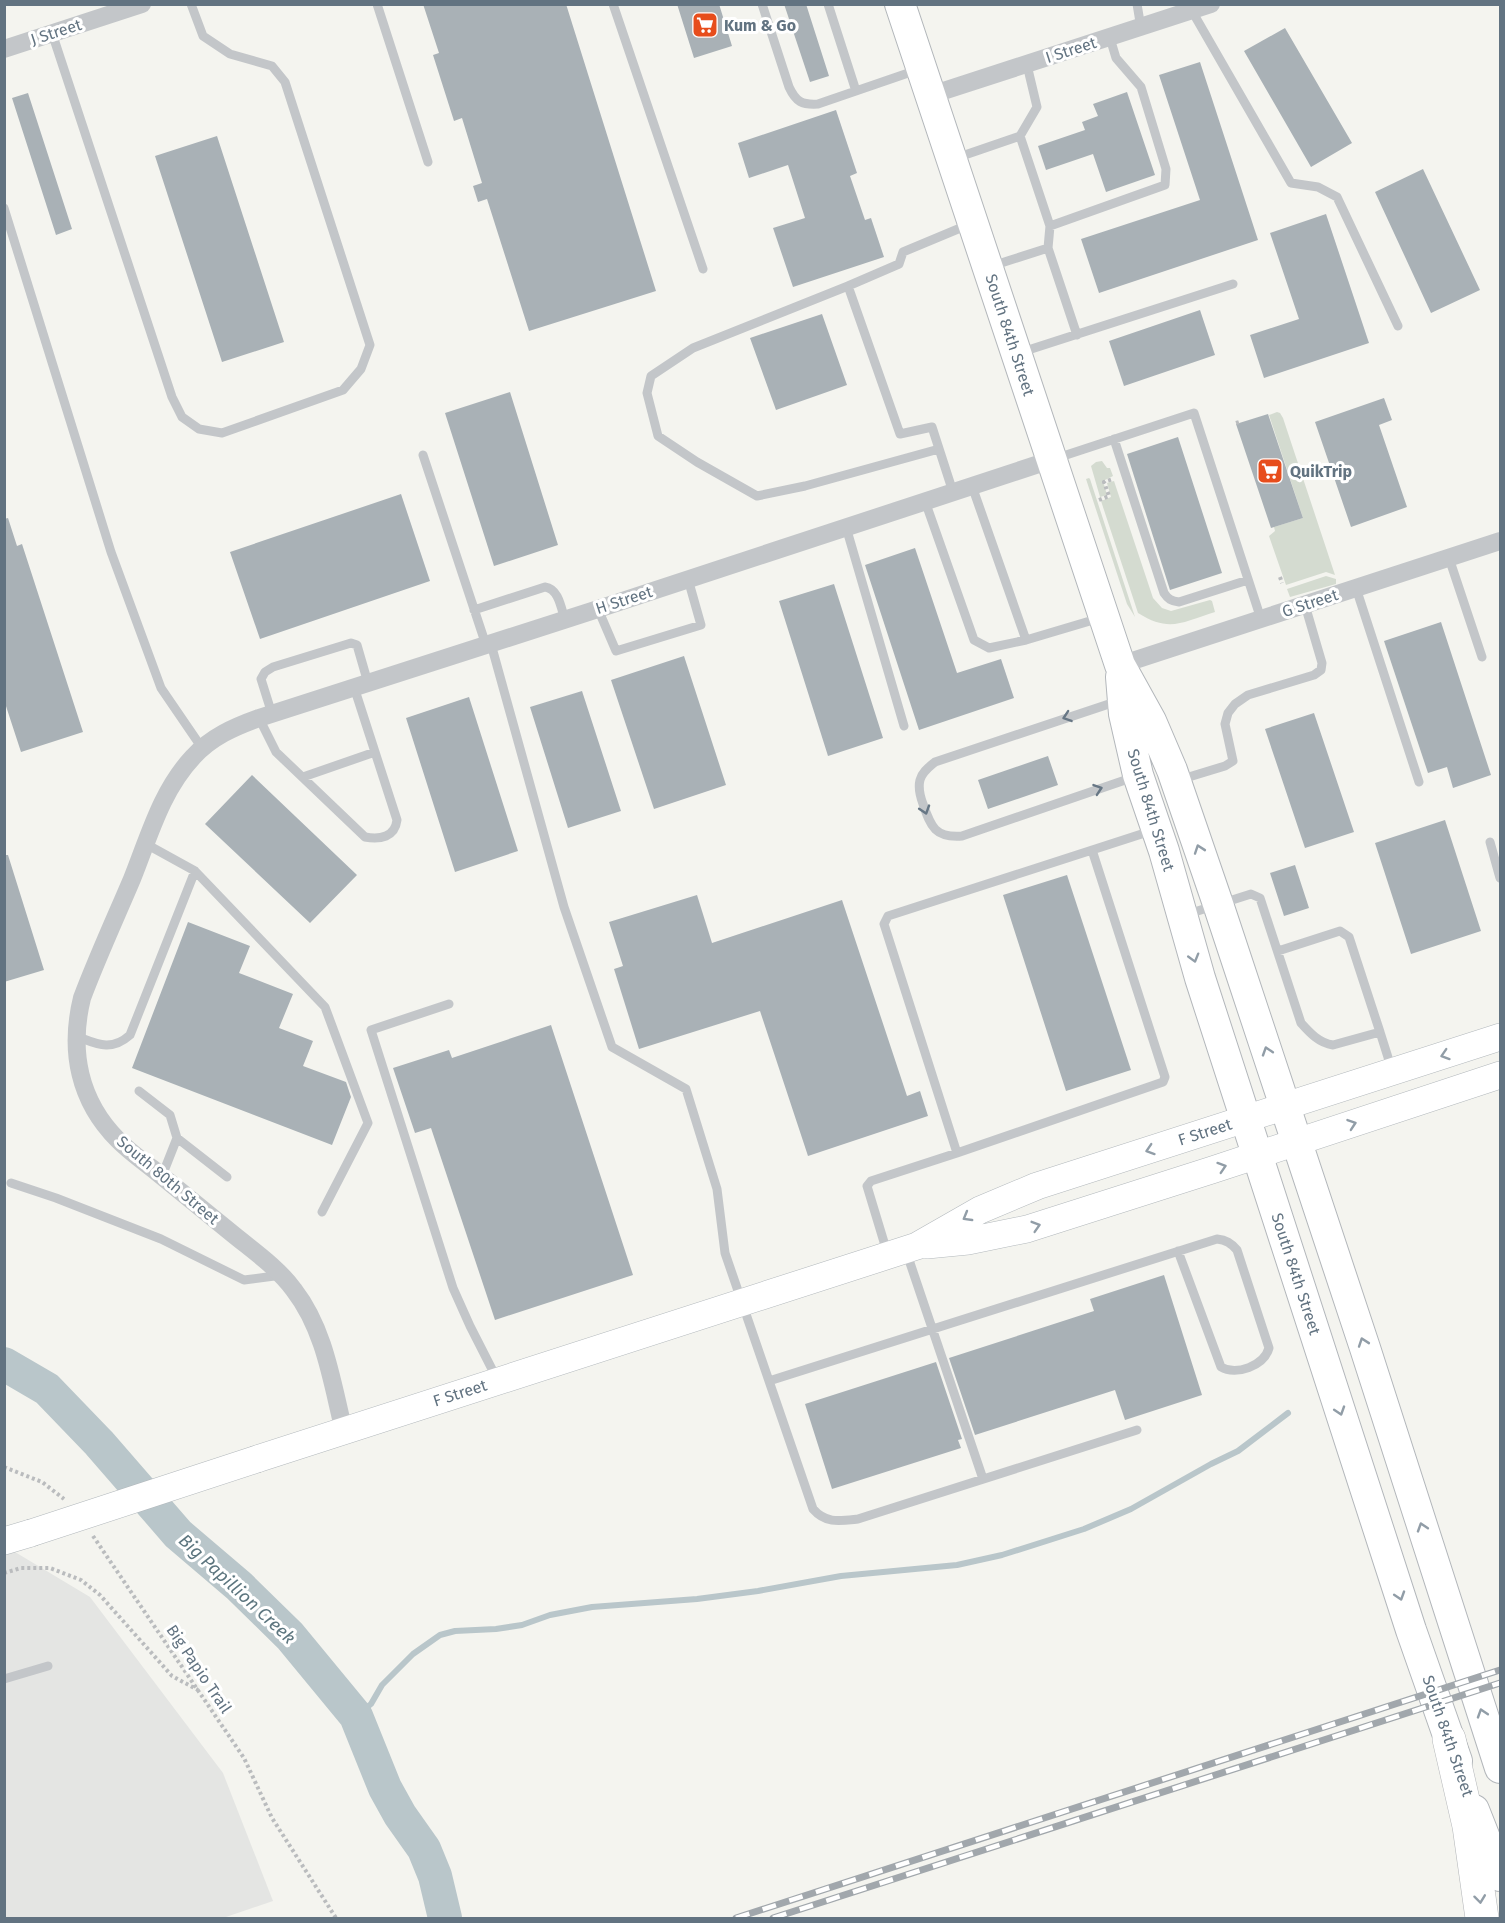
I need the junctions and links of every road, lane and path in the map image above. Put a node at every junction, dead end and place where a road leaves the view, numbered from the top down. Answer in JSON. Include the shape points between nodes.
{"nodes":[{"id":1,"x":141,"y":4,"type":"edge"},
{"id":2,"x":191,"y":4,"type":"edge"},
{"id":3,"x":377,"y":4,"type":"edge"},
{"id":4,"x":614,"y":4,"type":"edge"},
{"id":5,"x":762,"y":4,"type":"edge"},
{"id":6,"x":828,"y":4,"type":"edge"},
{"id":7,"x":900,"y":4,"type":"edge"},
{"id":8,"x":1137,"y":4,"type":"edge"},
{"id":9,"x":1211,"y":4,"type":"edge"},
{"id":10,"x":1192,"y":11,"type":"junction"},
{"id":11,"x":1141,"y":28,"type":"junction"},
{"id":12,"x":52,"y":33,"type":"junction"},
{"id":13,"x":1110,"y":38,"type":"junction"},
{"id":14,"x":4,"y":49,"type":"edge"},
{"id":15,"x":1027,"y":64,"type":"junction"},
{"id":16,"x":926,"y":82,"type":"junction"},
{"id":17,"x":856,"y":91,"type":"junction"},
{"id":18,"x":1020,"y":136,"type":"junction"},
{"id":19,"x":952,"y":160,"type":"junction"},
{"id":20,"x":428,"y":162,"type":"dead end"},
{"id":21,"x":4,"y":208,"type":"edge"},
{"id":22,"x":973,"y":223,"type":"junction"},
{"id":23,"x":1050,"y":226,"type":"junction"},
{"id":24,"x":1048,"y":248,"type":"junction"},
{"id":25,"x":988,"y":268,"type":"junction"},
{"id":26,"x":703,"y":269,"type":"dead end"},
{"id":27,"x":1233,"y":284,"type":"dead end"},
{"id":28,"x":848,"y":286,"type":"junction"},
{"id":29,"x":1398,"y":326,"type":"dead end"},
{"id":30,"x":1077,"y":334,"type":"junction"},
{"id":31,"x":1017,"y":354,"type":"junction"},
{"id":32,"x":1114,"y":439,"type":"junction"},
{"id":33,"x":939,"y":449,"type":"junction"},
{"id":34,"x":423,"y":455,"type":"dead end"},
{"id":35,"x":1051,"y":460,"type":"junction"},
{"id":36,"x":1114,"y":479,"type":"dead end"},
{"id":37,"x":972,"y":486,"type":"junction"},
{"id":38,"x":952,"y":492,"type":"junction"},
{"id":39,"x":1099,"y":500,"type":"dead end"},
{"id":40,"x":925,"y":501,"type":"junction"},
{"id":41,"x":846,"y":527,"type":"junction"},
{"id":42,"x":1500,"y":542,"type":"edge"},
{"id":43,"x":1449,"y":558,"type":"junction"},
{"id":44,"x":1280,"y":577,"type":"dead end"},
{"id":45,"x":688,"y":579,"type":"junction"},
{"id":46,"x":1248,"y":580,"type":"junction"},
{"id":47,"x":1282,"y":583,"type":"dead end"},
{"id":48,"x":1356,"y":588,"type":"junction"},
{"id":49,"x":1305,"y":605,"type":"junction"},
{"id":50,"x":598,"y":609,"type":"junction"},
{"id":51,"x":474,"y":610,"type":"junction"},
{"id":52,"x":1104,"y":617,"type":"junction"},
{"id":53,"x":1261,"y":619,"type":"junction"},
{"id":54,"x":565,"y":620,"type":"junction"},
{"id":55,"x":1026,"y":640,"type":"junction"},
{"id":56,"x":488,"y":645,"type":"junction"},
{"id":57,"x":1482,"y":657,"type":"dead end"},
{"id":58,"x":1120,"y":665,"type":"junction"},
{"id":59,"x":361,"y":685,"type":"junction"},
{"id":60,"x":1123,"y":699,"type":"junction"},
{"id":61,"x":265,"y":716,"type":"junction"},
{"id":62,"x":904,"y":726,"type":"dead end"},
{"id":63,"x":202,"y":748,"type":"junction"},
{"id":64,"x":375,"y":752,"type":"junction"},
{"id":65,"x":1138,"y":776,"type":"junction"},
{"id":66,"x":303,"y":777,"type":"junction"},
{"id":67,"x":1176,"y":781,"type":"junction"},
{"id":68,"x":1419,"y":782,"type":"dead end"},
{"id":69,"x":1156,"y":829,"type":"junction"},
{"id":70,"x":1490,"y":842,"type":"dead end"},
{"id":71,"x":146,"y":844,"type":"junction"},
{"id":72,"x":1092,"y":850,"type":"junction"},
{"id":73,"x":195,"y":871,"type":"junction"},
{"id":74,"x":1500,"y":878,"type":"edge"},
{"id":75,"x":1218,"y":904,"type":"junction"},
{"id":76,"x":1183,"y":916,"type":"junction"},
{"id":77,"x":1278,"y":951,"type":"junction"},
{"id":78,"x":449,"y":1004,"type":"dead end"},
{"id":79,"x":1380,"y":1032,"type":"junction"},
{"id":80,"x":76,"y":1036,"type":"junction"},
{"id":81,"x":1500,"y":1037,"type":"edge"},
{"id":82,"x":1393,"y":1072,"type":"junction"},
{"id":83,"x":1500,"y":1075,"type":"edge"},
{"id":84,"x":140,"y":1091,"type":"dead end"},
{"id":85,"x":1284,"y":1107,"type":"junction"},
{"id":86,"x":1246,"y":1119,"type":"junction"},
{"id":87,"x":177,"y":1138,"type":"junction"},
{"id":88,"x":1296,"y":1142,"type":"junction"},
{"id":89,"x":957,"y":1153,"type":"junction"},
{"id":90,"x":1257,"y":1155,"type":"junction"},
{"id":91,"x":162,"y":1176,"type":"junction"},
{"id":92,"x":227,"y":1177,"type":"dead end"},
{"id":93,"x":11,"y":1183,"type":"dead end"},
{"id":94,"x":322,"y":1212,"type":"dead end"},
{"id":95,"x":903,"y":1250,"type":"junction"},
{"id":96,"x":1178,"y":1251,"type":"junction"},
{"id":97,"x":282,"y":1275,"type":"junction"},
{"id":98,"x":742,"y":1302,"type":"junction"},
{"id":99,"x":934,"y":1330,"type":"junction"},
{"id":100,"x":498,"y":1381,"type":"junction"},
{"id":101,"x":769,"y":1381,"type":"junction"},
{"id":102,"x":1137,"y":1430,"type":"dead end"},
{"id":103,"x":344,"y":1431,"type":"junction"},
{"id":104,"x":4,"y":1467,"type":"edge"},
{"id":105,"x":983,"y":1479,"type":"junction"},
{"id":106,"x":67,"y":1504,"type":"dead end"},
{"id":107,"x":90,"y":1532,"type":"dead end"},
{"id":108,"x":4,"y":1541,"type":"edge"},
{"id":109,"x":4,"y":1573,"type":"edge"},
{"id":110,"x":48,"y":1666,"type":"dead end"},
{"id":111,"x":4,"y":1679,"type":"edge"},
{"id":112,"x":199,"y":1690,"type":"junction"},
{"id":113,"x":1449,"y":1739,"type":"junction"},
{"id":114,"x":1500,"y":1768,"type":"edge"},
{"id":115,"x":1500,"y":1876,"type":"edge"},
{"id":116,"x":336,"y":1918,"type":"edge"},
{"id":117,"x":1482,"y":1918,"type":"edge"}],
"edges":[{"from":1,"to":12,"type":"street","name":"J Street"},
{"from":2,"to":12,"type":"lane","via":[[203,36],[230,54],[272,66],[285,82],[370,345],[361,369],[343,390],[222,433],[200,429],[182,417],[172,397]]},
{"from":3,"to":20,"type":"lane"},
{"from":4,"to":26,"type":"lane"},
{"from":5,"to":17,"type":"lane","via":[[795,100],[818,104]]},
{"from":6,"to":17,"type":"lane"},
{"from":7,"to":16,"type":"main road","name":"South 84th Street"},
{"from":8,"to":11,"type":"lane"},
{"from":9,"to":10,"type":"street","name":"I Street"},
{"from":10,"to":11,"type":"street","name":"I Street"},
{"from":10,"to":29,"type":"lane","via":[[1291,183],[1318,186],[1337,197]]},
{"from":11,"to":13,"type":"street","name":"I Street"},
{"from":12,"to":14,"type":"street","name":"J Street"},
{"from":13,"to":15,"type":"street","name":"I Street"},
{"from":13,"to":23,"type":"lane","via":[[1116,58],[1141,87],[1166,169],[1165,185]]},
{"from":15,"to":16,"type":"street","name":"I Street"},
{"from":15,"to":18,"type":"lane","via":[[1037,107]]},
{"from":16,"to":17,"type":"lane"},
{"from":16,"to":19,"type":"main road","name":"South 84th Street"},
{"from":18,"to":19,"type":"lane"},
{"from":18,"to":23,"type":"lane"},
{"from":19,"to":22,"type":"main road","name":"South 84th Street"},
{"from":21,"to":63,"type":"lane","via":[[122,583],[161,688]]},
{"from":22,"to":25,"type":"main road","name":"South 84th Street"},
{"from":22,"to":28,"type":"lane","via":[[903,252],[899,264]]},
{"from":23,"to":24,"type":"lane"},
{"from":24,"to":25,"type":"lane"},
{"from":24,"to":30,"type":"lane"},
{"from":25,"to":31,"type":"main road","name":"South 84th Street"},
{"from":27,"to":30,"type":"lane"},
{"from":28,"to":33,"type":"lane","via":[[900,434],[932,427]]},
{"from":28,"to":33,"type":"lane","via":[[693,348],[651,376],[646,393],[657,436],[757,496]]},
{"from":30,"to":31,"type":"lane"},
{"from":31,"to":35,"type":"main road","name":"South 84th Street"},
{"from":32,"to":35,"type":"lane"},
{"from":32,"to":46,"type":"lane","via":[[1167,598],[1179,602]]},
{"from":32,"to":46,"type":"lane","via":[[1194,413]]},
{"from":33,"to":38,"type":"lane"},
{"from":34,"to":51,"type":"lane"},
{"from":35,"to":37,"type":"street","name":"H Street"},
{"from":35,"to":52,"type":"main road","name":"South 84th Street"},
{"from":36,"to":39,"type":"path","via":[[1104,482],[1109,496]]},
{"from":37,"to":38,"type":"street","name":"H Street"},
{"from":37,"to":55,"type":"lane"},
{"from":38,"to":40,"type":"street","name":"H Street"},
{"from":40,"to":41,"type":"street","name":"H Street"},
{"from":40,"to":55,"type":"lane","via":[[974,640],[990,648]]},
{"from":41,"to":45,"type":"street","name":"H Street"},
{"from":41,"to":62,"type":"lane"},
{"from":42,"to":43,"type":"street","name":"G Street"},
{"from":43,"to":48,"type":"street","name":"G Street"},
{"from":43,"to":57,"type":"lane"},
{"from":44,"to":47,"type":"path"},
{"from":45,"to":50,"type":"street","name":"H Street"},
{"from":45,"to":50,"type":"lane","via":[[701,625],[616,651]]},
{"from":46,"to":53,"type":"lane"},
{"from":48,"to":49,"type":"street","name":"G Street"},
{"from":48,"to":68,"type":"lane"},
{"from":49,"to":53,"type":"street","name":"G Street"},
{"from":49,"to":67,"type":"lane","via":[[1322,663],[1320,670],[1242,698],[1228,713],[1225,724],[1233,760]]},
{"from":50,"to":54,"type":"street","name":"H Street"},
{"from":51,"to":54,"type":"lane","via":[[551,588]]},
{"from":51,"to":56,"type":"lane"},
{"from":52,"to":55,"type":"lane"},
{"from":52,"to":58,"type":"main road","name":"South 84th Street"},
{"from":53,"to":58,"type":"street","name":"G Street"},
{"from":54,"to":56,"type":"street","name":"H Street"},
{"from":56,"to":59,"type":"street","name":"H Street"},
{"from":56,"to":98,"type":"lane","via":[[564,907],[612,1047],[686,1089],[717,1189],[725,1253]]},
{"from":58,"to":60,"type":"main road","name":"South 84th Street"},
{"from":58,"to":67,"type":"main road","name":"South 84th Street","via":[[1151,721]]},
{"from":59,"to":61,"type":"street","name":"H Street"},
{"from":59,"to":61,"type":"lane","via":[[357,645],[351,643],[273,667],[261,679]]},
{"from":59,"to":64,"type":"lane"},
{"from":60,"to":65,"type":"main road","name":"South 84th Street"},
{"from":60,"to":65,"type":"lane","one_way":true,"via":[[935,762],[920,779],[919,793],[930,824],[952,837]]},
{"from":61,"to":63,"type":"street","name":"H Street","via":[[227,730]]},
{"from":61,"to":66,"type":"lane","via":[[276,752]]},
{"from":63,"to":71,"type":"street","name":"South 80th Street","via":[[169,789]]},
{"from":64,"to":66,"type":"lane"},
{"from":64,"to":66,"type":"lane","via":[[397,820],[388,835],[365,837]]},
{"from":65,"to":69,"type":"main road","name":"South 84th Street"},
{"from":75,"to":67,"type":"main road","name":"South 84th Street","one_way":true},
{"from":69,"to":72,"type":"lane"},
{"from":69,"to":76,"type":"main road","name":"South 84th Street"},
{"from":70,"to":74,"type":"lane"},
{"from":71,"to":73,"type":"lane"},
{"from":71,"to":80,"type":"street","name":"South 80th Street","via":[[82,998]]},
{"from":72,"to":89,"type":"lane","via":[[1165,1077],[1163,1082]]},
{"from":72,"to":89,"type":"lane","via":[[888,916],[884,924]]},
{"from":73,"to":80,"type":"lane","via":[[130,1035],[121,1043],[103,1046]]},
{"from":73,"to":94,"type":"lane","via":[[325,1007],[337,1038],[368,1124]]},
{"from":75,"to":76,"type":"lane"},
{"from":75,"to":77,"type":"lane","via":[[1251,894],[1260,898]]},
{"from":85,"to":75,"type":"main road","name":"South 84th Street","one_way":true},
{"from":76,"to":86,"type":"main road","name":"South 84th Street","one_way":true},
{"from":77,"to":79,"type":"lane","via":[[1301,1023],[1312,1035],[1333,1045]]},
{"from":77,"to":79,"type":"lane","via":[[1340,931],[1349,937]]},
{"from":78,"to":100,"type":"lane","via":[[371,1030],[453,1288]]},
{"from":79,"to":82,"type":"lane"},
{"from":80,"to":91,"type":"street","name":"South 80th Street","via":[[80,1077],[93,1109],[119,1142]]},
{"from":81,"to":82,"type":"street","name":"F Street","one_way":true},
{"from":82,"to":85,"type":"street","name":"F Street"},
{"from":88,"to":83,"type":"street","name":"F Street","one_way":true},
{"from":84,"to":87,"type":"lane","via":[[170,1115]]},
{"from":85,"to":86,"type":"street","name":"F Street"},
{"from":85,"to":88,"type":"main road","name":"South 84th Street"},
{"from":86,"to":90,"type":"main road","name":"South 84th Street"},
{"from":86,"to":95,"type":"street","name":"F Street","one_way":true,"via":[[1037,1186]]},
{"from":87,"to":91,"type":"lane"},
{"from":87,"to":92,"type":"lane"},
{"from":88,"to":90,"type":"street","name":"F Street"},
{"from":114,"to":88,"type":"main road","name":"South 84th Street","one_way":true},
{"from":89,"to":95,"type":"lane","via":[[871,1180],[867,1186]]},
{"from":95,"to":90,"type":"street","name":"F Street","one_way":true,"via":[[1027,1229]]},
{"from":90,"to":113,"type":"main road","name":"South 84th Street","one_way":true},
{"from":91,"to":97,"type":"street","name":"South 80th Street"},
{"from":93,"to":97,"type":"lane","via":[[161,1239],[244,1280]]},
{"from":95,"to":98,"type":"street","name":"F Street"},
{"from":95,"to":99,"type":"lane"},
{"from":96,"to":96,"type":"lane","via":[[1217,1239],[1237,1250],[1267,1340],[1267,1354],[1259,1363],[1234,1371],[1221,1368]]},
{"from":96,"to":99,"type":"lane"},
{"from":97,"to":103,"type":"street","name":"South 80th Street","via":[[310,1315],[321,1340]]},
{"from":98,"to":100,"type":"street","name":"F Street"},
{"from":98,"to":101,"type":"lane"},
{"from":99,"to":101,"type":"lane"},
{"from":99,"to":105,"type":"lane"},
{"from":100,"to":103,"type":"street","name":"F Street"},
{"from":101,"to":105,"type":"lane","via":[[813,1509],[825,1519],[858,1519]]},
{"from":102,"to":105,"type":"lane"},
{"from":103,"to":108,"type":"street","name":"F Street","bridge":true},
{"from":104,"to":106,"type":"path","via":[[42,1482]]},
{"from":107,"to":112,"type":"path","name":"Big Papio Trail"},
{"from":109,"to":112,"type":"path","via":[[50,1568],[81,1580],[100,1595],[172,1676]]},
{"from":110,"to":111,"type":"lane"},
{"from":112,"to":116,"type":"path","name":"Big Papio Trail","via":[[244,1758],[272,1818]]},
{"from":113,"to":115,"type":"main road","name":"South 84th Street"},
{"from":113,"to":117,"type":"highway","one_way":true,"via":[[1469,1826]]}]}
